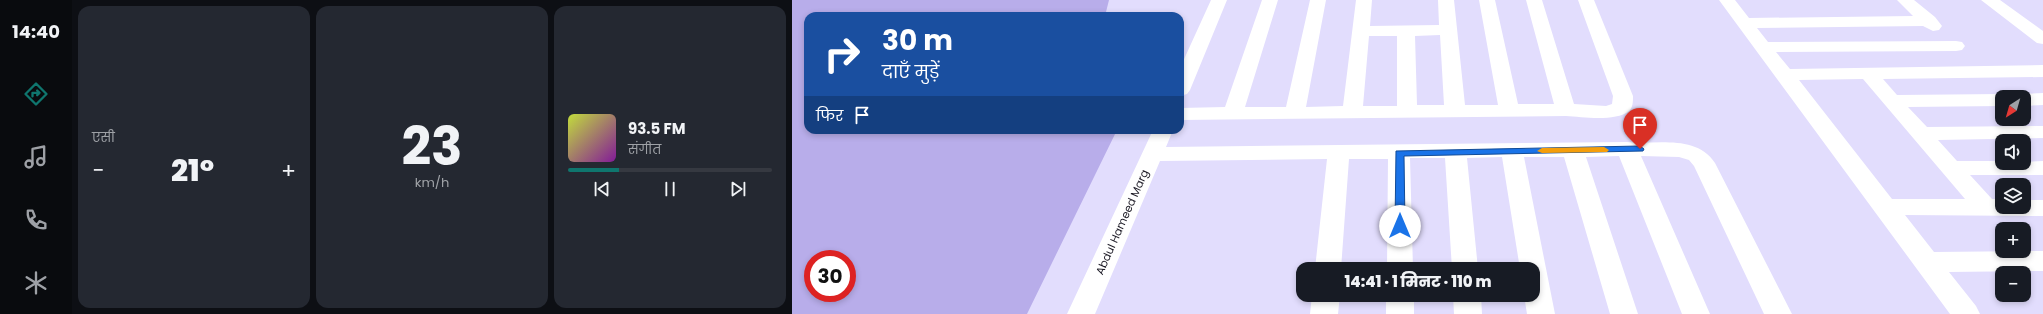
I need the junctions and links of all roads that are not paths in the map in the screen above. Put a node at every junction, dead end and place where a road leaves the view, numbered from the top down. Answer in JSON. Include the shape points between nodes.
{"nodes":[{"id":1,"x":1219,"y":0,"type":"edge"},
{"id":2,"x":1270,"y":0,"type":"edge"},
{"id":3,"x":1318,"y":0,"type":"edge"},
{"id":4,"x":1364,"y":0,"type":"edge"},
{"id":5,"x":1446,"y":0,"type":"edge"},
{"id":6,"x":1487,"y":0,"type":"edge"},
{"id":7,"x":1534,"y":0,"type":"edge"},
{"id":8,"x":1586,"y":0,"type":"edge"},
{"id":9,"x":1727,"y":0,"type":"edge"},
{"id":10,"x":1905,"y":0,"type":"edge"},
{"id":11,"x":1989,"y":0,"type":"edge"},
{"id":12,"x":1928,"y":22,"type":"junction"},
{"id":13,"x":1744,"y":23,"type":"junction"},
{"id":14,"x":1406,"y":30,"type":"junction"},
{"id":15,"x":1448,"y":30,"type":"junction"},
{"id":16,"x":1361,"y":31,"type":"junction"},
{"id":17,"x":2043,"y":39,"type":"edge"},
{"id":18,"x":1956,"y":46,"type":"junction"},
{"id":19,"x":1762,"y":47,"type":"junction"},
{"id":20,"x":2043,"y":71,"type":"edge"},
{"id":21,"x":1985,"y":72,"type":"junction"},
{"id":22,"x":1868,"y":74,"type":"junction"},
{"id":23,"x":1784,"y":75,"type":"junction"},
{"id":24,"x":1184,"y":81,"type":"edge"},
{"id":25,"x":2043,"y":99,"type":"edge"},
{"id":26,"x":1995,"y":100,"type":"edge"},
{"id":27,"x":2031,"y":100,"type":"edge"},
{"id":28,"x":1892,"y":101,"type":"junction"},
{"id":29,"x":1566,"y":110,"type":"junction"},
{"id":30,"x":1455,"y":111,"type":"junction"},
{"id":31,"x":1508,"y":111,"type":"junction"},
{"id":32,"x":1352,"y":112,"type":"junction"},
{"id":33,"x":1407,"y":112,"type":"junction"},
{"id":34,"x":1233,"y":113,"type":"junction"},
{"id":35,"x":1294,"y":113,"type":"junction"},
{"id":36,"x":1184,"y":114,"type":"edge"},
{"id":37,"x":2043,"y":132,"type":"edge"},
{"id":38,"x":1161,"y":134,"type":"edge"},
{"id":39,"x":1921,"y":134,"type":"junction"},
{"id":40,"x":1627,"y":149,"type":"junction"},
{"id":41,"x":1512,"y":150,"type":"junction"},
{"id":42,"x":1573,"y":151,"type":"junction"},
{"id":43,"x":1339,"y":152,"type":"junction"},
{"id":44,"x":1456,"y":152,"type":"junction"},
{"id":45,"x":1400,"y":153,"type":"junction"},
{"id":46,"x":1152,"y":154,"type":"junction"},
{"id":47,"x":1952,"y":168,"type":"junction"},
{"id":48,"x":2043,"y":168,"type":"edge"},
{"id":49,"x":1885,"y":207,"type":"junction"},
{"id":50,"x":1986,"y":208,"type":"junction"},
{"id":51,"x":2043,"y":208,"type":"edge"},
{"id":52,"x":2043,"y":261,"type":"edge"},
{"id":53,"x":1329,"y":262,"type":"edge"},
{"id":54,"x":1400,"y":262,"type":"edge"},
{"id":55,"x":1464,"y":262,"type":"edge"},
{"id":56,"x":1532,"y":262,"type":"edge"},
{"id":57,"x":1926,"y":262,"type":"junction"},
{"id":58,"x":1325,"y":302,"type":"edge"},
{"id":59,"x":1400,"y":302,"type":"edge"},
{"id":60,"x":1467,"y":302,"type":"edge"},
{"id":61,"x":1539,"y":302,"type":"edge"},
{"id":62,"x":1081,"y":314,"type":"edge"},
{"id":63,"x":1324,"y":314,"type":"edge"},
{"id":64,"x":1400,"y":314,"type":"edge"},
{"id":65,"x":1468,"y":314,"type":"edge"},
{"id":66,"x":1541,"y":314,"type":"edge"},
{"id":67,"x":1624,"y":314,"type":"edge"},
{"id":68,"x":1696,"y":314,"type":"edge"},
{"id":69,"x":1778,"y":314,"type":"edge"},
{"id":70,"x":1966,"y":314,"type":"edge"}],
"edges":[{"from":1,"to":24,"type":"street"},
{"from":2,"to":34,"type":"street"},
{"from":3,"to":35,"type":"street"},
{"from":4,"to":16,"type":"street"},
{"from":5,"to":15,"type":"street"},
{"from":6,"to":31,"type":"street"},
{"from":7,"to":29,"type":"street"},
{"from":8,"to":29,"type":"street","via":[[1623,96],[1622,107],[1608,112]]},
{"from":9,"to":13,"type":"street"},
{"from":10,"to":12,"type":"street"},
{"from":11,"to":17,"type":"street"},
{"from":12,"to":13,"type":"street"},
{"from":12,"to":18,"type":"street"},
{"from":13,"to":19,"type":"street"},
{"from":14,"to":15,"type":"street"},
{"from":14,"to":16,"type":"street"},
{"from":14,"to":33,"type":"street"},
{"from":15,"to":30,"type":"street"},
{"from":16,"to":32,"type":"street"},
{"from":18,"to":19,"type":"street"},
{"from":18,"to":21,"type":"street"},
{"from":19,"to":23,"type":"street"},
{"from":20,"to":21,"type":"street"},
{"from":21,"to":22,"type":"street"},
{"from":22,"to":23,"type":"street"},
{"from":22,"to":28,"type":"street"},
{"from":23,"to":49,"type":"street"},
{"from":25,"to":27,"type":"street"},
{"from":26,"to":28,"type":"street"},
{"from":28,"to":39,"type":"street"},
{"from":29,"to":31,"type":"street"},
{"from":30,"to":31,"type":"street"},
{"from":30,"to":33,"type":"street"},
{"from":32,"to":33,"type":"street"},
{"from":32,"to":35,"type":"street"},
{"from":34,"to":35,"type":"street"},
{"from":34,"to":36,"type":"street"},
{"from":37,"to":39,"type":"street"},
{"from":38,"to":46,"type":"street","name":"Abdul Hameed Marg"},
{"from":39,"to":47,"type":"street"},
{"from":40,"to":42,"type":"street"},
{"from":40,"to":68,"type":"street"},
{"from":40,"to":69,"type":"street","via":[[1680,150],[1697,155],[1704,163]]},
{"from":41,"to":42,"type":"street"},
{"from":41,"to":44,"type":"street"},
{"from":41,"to":56,"type":"street"},
{"from":42,"to":67,"type":"street"},
{"from":43,"to":45,"type":"street"},
{"from":43,"to":46,"type":"street"},
{"from":43,"to":53,"type":"street"},
{"from":44,"to":45,"type":"street"},
{"from":44,"to":55,"type":"street"},
{"from":45,"to":54,"type":"street"},
{"from":46,"to":62,"type":"street","name":"Abdul Hameed Marg"},
{"from":47,"to":48,"type":"street"},
{"from":47,"to":50,"type":"street"},
{"from":49,"to":50,"type":"street"},
{"from":49,"to":57,"type":"street"},
{"from":50,"to":51,"type":"street"},
{"from":52,"to":57,"type":"street"},
{"from":57,"to":70,"type":"street"},
{"from":58,"to":63,"type":"street"},
{"from":59,"to":64,"type":"street"},
{"from":60,"to":65,"type":"street"},
{"from":61,"to":66,"type":"street"}]}
